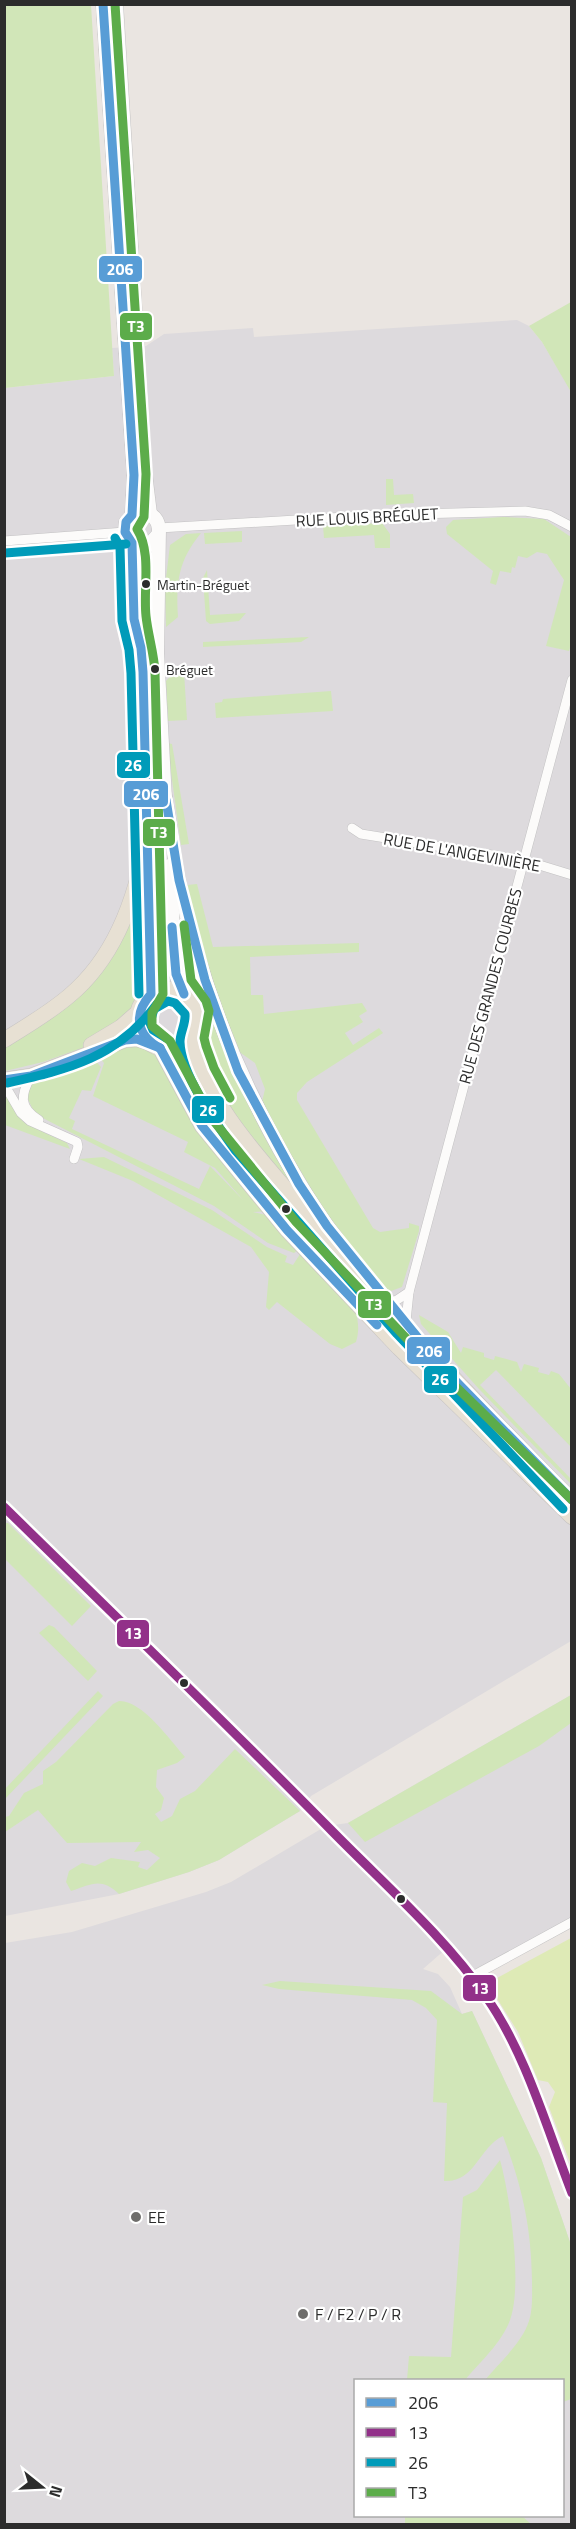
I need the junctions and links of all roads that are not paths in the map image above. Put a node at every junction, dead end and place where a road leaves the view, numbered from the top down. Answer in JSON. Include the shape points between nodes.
{"nodes":[{"id":1,"x":103,"y":4,"type":"edge"},
{"id":2,"x":116,"y":4,"type":"edge"},
{"id":3,"x":150,"y":514,"type":"junction"},
{"id":4,"x":132,"y":515,"type":"junction"},
{"id":5,"x":572,"y":527,"type":"edge"},
{"id":6,"x":159,"y":531,"type":"junction"},
{"id":7,"x":129,"y":537,"type":"junction"},
{"id":8,"x":4,"y":541,"type":"edge"},
{"id":9,"x":572,"y":680,"type":"edge"},
{"id":10,"x":164,"y":792,"type":"junction"},
{"id":11,"x":352,"y":828,"type":"dead end"},
{"id":12,"x":147,"y":832,"type":"junction"},
{"id":13,"x":524,"y":860,"type":"junction"},
{"id":14,"x":572,"y":875,"type":"edge"},
{"id":15,"x":151,"y":994,"type":"junction"},
{"id":16,"x":184,"y":994,"type":"junction"},
{"id":17,"x":138,"y":1012,"type":"junction"},
{"id":18,"x":191,"y":1037,"type":"junction"},
{"id":19,"x":4,"y":1040,"type":"edge"},
{"id":20,"x":154,"y":1046,"type":"junction"},
{"id":21,"x":4,"y":1071,"type":"edge"},
{"id":22,"x":32,"y":1076,"type":"junction"},
{"id":23,"x":4,"y":1082,"type":"edge"},
{"id":24,"x":53,"y":1131,"type":"junction"},
{"id":25,"x":74,"y":1159,"type":"dead end"},
{"id":26,"x":409,"y":1292,"type":"junction"},
{"id":27,"x":387,"y":1304,"type":"junction"},
{"id":28,"x":406,"y":1321,"type":"junction"},
{"id":29,"x":441,"y":1366,"type":"junction"},
{"id":30,"x":572,"y":1501,"type":"edge"},
{"id":31,"x":4,"y":1507,"type":"edge"},
{"id":32,"x":572,"y":1517,"type":"edge"},
{"id":33,"x":572,"y":1922,"type":"edge"},
{"id":34,"x":471,"y":1977,"type":"junction"},
{"id":35,"x":572,"y":2194,"type":"edge"}],
"edges":[{"from":1,"to":4,"type":"main road","via":[[134,475]]},
{"from":2,"to":3,"type":"main road"},
{"from":3,"to":4,"type":"main road"},
{"from":3,"to":6,"type":"main road"},
{"from":4,"to":7,"type":"main road","via":[[126,522]]},
{"from":5,"to":6,"type":"street","name":"RUE LOUIS BRÉGUET","via":[[549,515],[525,511],[379,515]]},
{"from":6,"to":7,"type":"main road","via":[[148,545],[140,546]]},
{"from":6,"to":10,"type":"main road","via":[[157,653]]},
{"from":7,"to":8,"type":"street"},
{"from":7,"to":12,"type":"main road","via":[[134,619],[143,672]]},
{"from":9,"to":13,"type":"street","name":"RUE DES GRANDES COURBES"},
{"from":10,"to":16,"type":"main road","via":[[176,974]]},
{"from":10,"to":27,"type":"main road","via":[[187,916],[238,1071],[316,1212]]},
{"from":11,"to":13,"type":"street","name":"RUE DE L'ANGEVINIÈRE","via":[[361,834]]},
{"from":12,"to":15,"type":"main road"},
{"from":12,"to":19,"type":"main road","via":[[143,861],[115,940],[71,994]]},
{"from":13,"to":14,"type":"street","name":"RUE DE L'ANGEVINIÈRE"},
{"from":13,"to":26,"type":"street","name":"RUE DES GRANDES COURBES"},
{"from":15,"to":16,"type":"main road","via":[[171,989]]},
{"from":15,"to":17,"type":"main road"},
{"from":16,"to":18,"type":"main road","via":[[197,1014]]},
{"from":17,"to":20,"type":"main road","via":[[140,1030]]},
{"from":17,"to":21,"type":"main road","via":[[93,1044]]},
{"from":18,"to":20,"type":"main road","via":[[178,1048]]},
{"from":18,"to":27,"type":"main road","via":[[197,1062],[227,1117]]},
{"from":20,"to":22,"type":"main road","via":[[138,1039],[125,1040]]},
{"from":20,"to":32,"type":"main road","via":[[202,1126],[287,1230],[399,1348]]},
{"from":22,"to":23,"type":"main road"},
{"from":22,"to":24,"type":"street","via":[[23,1090],[24,1102],[30,1114]]},
{"from":23,"to":24,"type":"street","via":[[25,1117]]},
{"from":24,"to":25,"type":"street","via":[[77,1142]]},
{"from":26,"to":27,"type":"street"},
{"from":26,"to":28,"type":"street","name":"RUE DES GRANDES COURBES"},
{"from":27,"to":28,"type":"main road"},
{"from":27,"to":29,"type":"main road"},
{"from":28,"to":29,"type":"main road"},
{"from":29,"to":30,"type":"main road"},
{"from":31,"to":34,"type":"street","via":[[284,1783]]},
{"from":33,"to":34,"type":"street"},
{"from":34,"to":35,"type":"street","via":[[519,2057]]}]}
